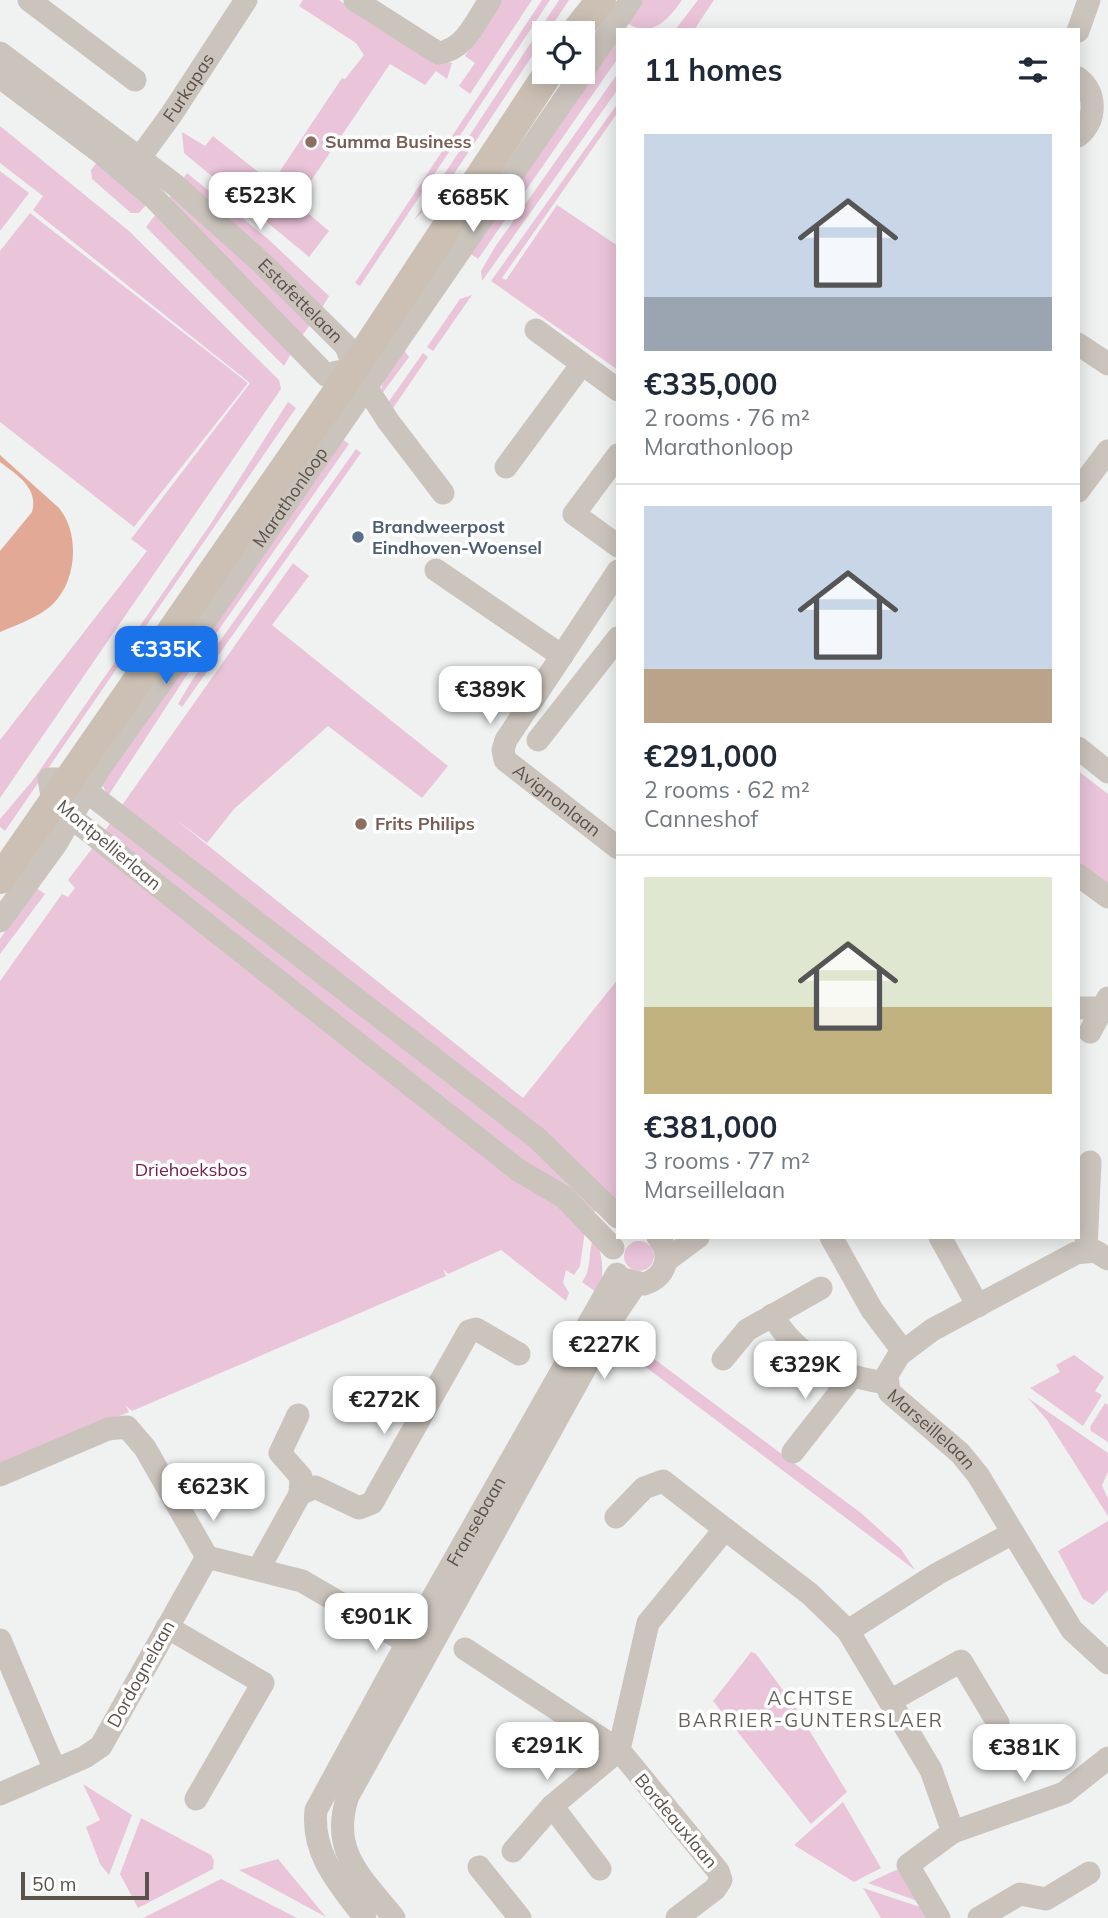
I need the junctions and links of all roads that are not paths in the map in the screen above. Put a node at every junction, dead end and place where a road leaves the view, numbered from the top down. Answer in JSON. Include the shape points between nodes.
{"nodes":[{"id":1,"x":29,"y":0,"type":"edge"},
{"id":2,"x":246,"y":0,"type":"edge"},
{"id":3,"x":355,"y":0,"type":"edge"},
{"id":4,"x":490,"y":0,"type":"edge"},
{"id":5,"x":577,"y":0,"type":"edge"},
{"id":6,"x":601,"y":0,"type":"edge"},
{"id":7,"x":631,"y":0,"type":"edge"},
{"id":8,"x":1089,"y":0,"type":"edge"},
{"id":9,"x":563,"y":21,"type":"edge"},
{"id":10,"x":584,"y":21,"type":"edge"},
{"id":11,"x":1079,"y":28,"type":"edge"},
{"id":12,"x":0,"y":53,"type":"edge"},
{"id":13,"x":595,"y":54,"type":"edge"},
{"id":14,"x":532,"y":69,"type":"edge"},
{"id":15,"x":0,"y":77,"type":"edge"},
{"id":16,"x":135,"y":80,"type":"dead end"},
{"id":17,"x":1080,"y":80,"type":"edge"},
{"id":18,"x":541,"y":84,"type":"edge"},
{"id":19,"x":574,"y":84,"type":"edge"},
{"id":20,"x":1080,"y":134,"type":"edge"},
{"id":21,"x":132,"y":167,"type":"junction"},
{"id":22,"x":536,"y":330,"type":"dead end"},
{"id":23,"x":1080,"y":345,"type":"edge"},
{"id":24,"x":582,"y":363,"type":"junction"},
{"id":25,"x":1108,"y":364,"type":"edge"},
{"id":26,"x":348,"y":369,"type":"junction"},
{"id":27,"x":616,"y":388,"type":"edge"},
{"id":28,"x":1108,"y":451,"type":"edge"},
{"id":29,"x":616,"y":458,"type":"edge"},
{"id":30,"x":506,"y":467,"type":"dead end"},
{"id":31,"x":1080,"y":488,"type":"edge"},
{"id":32,"x":443,"y":494,"type":"dead end"},
{"id":33,"x":616,"y":545,"type":"edge"},
{"id":34,"x":436,"y":570,"type":"dead end"},
{"id":35,"x":616,"y":574,"type":"edge"},
{"id":36,"x":616,"y":641,"type":"edge"},
{"id":37,"x":562,"y":656,"type":"junction"},
{"id":38,"x":538,"y":740,"type":"dead end"},
{"id":39,"x":1080,"y":750,"type":"edge"},
{"id":40,"x":1108,"y":772,"type":"edge"},
{"id":41,"x":66,"y":794,"type":"junction"},
{"id":42,"x":616,"y":846,"type":"edge"},
{"id":43,"x":0,"y":849,"type":"edge"},
{"id":44,"x":1080,"y":876,"type":"edge"},
{"id":45,"x":0,"y":879,"type":"edge"},
{"id":46,"x":1108,"y":897,"type":"edge"},
{"id":47,"x":0,"y":921,"type":"edge"},
{"id":48,"x":1106,"y":1004,"type":"edge"},
{"id":49,"x":1080,"y":1008,"type":"edge"},
{"id":50,"x":1092,"y":1034,"type":"edge"},
{"id":51,"x":1090,"y":1162,"type":"dead end"},
{"id":52,"x":616,"y":1215,"type":"edge"},
{"id":53,"x":660,"y":1239,"type":"edge"},
{"id":54,"x":695,"y":1239,"type":"edge"},
{"id":55,"x":832,"y":1239,"type":"edge"},
{"id":56,"x":941,"y":1239,"type":"edge"},
{"id":57,"x":616,"y":1243,"type":"edge"},
{"id":58,"x":1086,"y":1250,"type":"junction"},
{"id":59,"x":1108,"y":1259,"type":"edge"},
{"id":60,"x":667,"y":1260,"type":"junction"},
{"id":61,"x":626,"y":1279,"type":"junction"},
{"id":62,"x":821,"y":1288,"type":"dead end"},
{"id":63,"x":978,"y":1306,"type":"junction"},
{"id":64,"x":772,"y":1315,"type":"junction"},
{"id":65,"x":903,"y":1352,"type":"junction"},
{"id":66,"x":519,"y":1354,"type":"dead end"},
{"id":67,"x":723,"y":1359,"type":"dead end"},
{"id":68,"x":851,"y":1378,"type":"junction"},
{"id":69,"x":887,"y":1383,"type":"junction"},
{"id":70,"x":298,"y":1415,"type":"dead end"},
{"id":71,"x":793,"y":1452,"type":"dead end"},
{"id":72,"x":0,"y":1475,"type":"edge"},
{"id":73,"x":306,"y":1486,"type":"junction"},
{"id":74,"x":616,"y":1517,"type":"dead end"},
{"id":75,"x":725,"y":1529,"type":"junction"},
{"id":76,"x":1013,"y":1533,"type":"junction"},
{"id":77,"x":207,"y":1557,"type":"junction"},
{"id":78,"x":259,"y":1568,"type":"junction"},
{"id":79,"x":167,"y":1627,"type":"junction"},
{"id":80,"x":848,"y":1631,"type":"junction"},
{"id":81,"x":0,"y":1640,"type":"edge"},
{"id":82,"x":407,"y":1643,"type":"junction"},
{"id":83,"x":465,"y":1649,"type":"dead end"},
{"id":84,"x":427,"y":1654,"type":"junction"},
{"id":85,"x":1108,"y":1663,"type":"edge"},
{"id":86,"x":890,"y":1700,"type":"junction"},
{"id":87,"x":998,"y":1723,"type":"dead end"},
{"id":88,"x":618,"y":1750,"type":"junction"},
{"id":89,"x":1108,"y":1758,"type":"edge"},
{"id":90,"x":55,"y":1770,"type":"junction"},
{"id":91,"x":0,"y":1794,"type":"edge"},
{"id":92,"x":197,"y":1799,"type":"dead end"},
{"id":93,"x":552,"y":1806,"type":"junction"},
{"id":94,"x":953,"y":1832,"type":"junction"},
{"id":95,"x":513,"y":1851,"type":"dead end"},
{"id":96,"x":479,"y":1867,"type":"dead end"},
{"id":97,"x":600,"y":1869,"type":"dead end"},
{"id":98,"x":1089,"y":1873,"type":"dead end"},
{"id":99,"x":365,"y":1918,"type":"edge"},
{"id":100,"x":394,"y":1918,"type":"edge"},
{"id":101,"x":520,"y":1918,"type":"edge"},
{"id":102,"x":677,"y":1918,"type":"edge"},
{"id":103,"x":939,"y":1918,"type":"edge"},
{"id":104,"x":978,"y":1918,"type":"edge"}],
"edges":[{"from":1,"to":16,"type":"street"},
{"from":2,"to":21,"type":"street","name":"Furkapas"},
{"from":3,"to":4,"type":"street","via":[[438,54],[452,52],[461,44]]},
{"from":5,"to":9,"type":"main road"},
{"from":6,"to":10,"type":"main road"},
{"from":7,"to":13,"type":"street","name":"Marathonloop"},
{"from":8,"to":11,"type":"street"},
{"from":12,"to":21,"type":"street","name":"Estafettelaan"},
{"from":14,"to":26,"type":"main road","name":"Marathonloop"},
{"from":15,"to":21,"type":"street","name":"Estafettelaan"},
{"from":17,"to":20,"type":"street","via":[[1089,89],[1093,104],[1091,120]]},
{"from":18,"to":26,"type":"main road","name":"Marathonloop"},
{"from":19,"to":26,"type":"street","name":"Marathonloop"},
{"from":21,"to":26,"type":"street","name":"Estafettelaan","via":[[160,204]]},
{"from":21,"to":26,"type":"street","name":"Estafettelaan","via":[[175,185],[254,256]]},
{"from":22,"to":24,"type":"street"},
{"from":23,"to":25,"type":"street"},
{"from":24,"to":27,"type":"street"},
{"from":24,"to":30,"type":"street"},
{"from":26,"to":32,"type":"street"},
{"from":26,"to":41,"type":"main road","name":"Marathonloop"},
{"from":26,"to":41,"type":"street","name":"Marathonloop"},
{"from":28,"to":31,"type":"street"},
{"from":29,"to":33,"type":"street","via":[[574,514]]},
{"from":34,"to":37,"type":"street"},
{"from":35,"to":37,"type":"street","name":"Avignonlaan"},
{"from":36,"to":38,"type":"street"},
{"from":37,"to":42,"type":"street","name":"Avignonlaan","via":[[506,740],[505,760]]},
{"from":39,"to":40,"type":"street"},
{"from":41,"to":43,"type":"main road","name":"Marathonloop"},
{"from":41,"to":45,"type":"main road","name":"Marathonloop"},
{"from":41,"to":47,"type":"street","name":"Marathonloop"},
{"from":41,"to":52,"type":"street","name":"Montpellierlaan","via":[[537,1139]]},
{"from":41,"to":57,"type":"street","name":"Montpellierlaan","via":[[518,1170],[564,1197]]},
{"from":44,"to":46,"type":"street"},
{"from":48,"to":49,"type":"street"},
{"from":48,"to":50,"type":"street"},
{"from":51,"to":58,"type":"street"},
{"from":53,"to":60,"type":"street"},
{"from":54,"to":60,"type":"street"},
{"from":55,"to":65,"type":"street","via":[[872,1310]]},
{"from":56,"to":63,"type":"street"},
{"from":57,"to":61,"type":"street","via":[[612,1266]]},
{"from":58,"to":59,"type":"street"},
{"from":58,"to":63,"type":"street","name":"Marseillelaan"},
{"from":60,"to":61,"type":"street","via":[[652,1282]]},
{"from":61,"to":82,"type":"street","name":"Fransebaan"},
{"from":61,"to":84,"type":"street","name":"Fransebaan","via":[[614,1315]]},
{"from":62,"to":64,"type":"street"},
{"from":63,"to":65,"type":"street","name":"Marseillelaan","via":[[932,1330]]},
{"from":64,"to":67,"type":"street","via":[[747,1330]]},
{"from":64,"to":68,"type":"street","via":[[783,1333],[828,1369]]},
{"from":65,"to":69,"type":"street","name":"Marseillelaan","via":[[887,1374]]},
{"from":66,"to":73,"type":"street","via":[[476,1329],[469,1331],[372,1503],[359,1508]]},
{"from":68,"to":69,"type":"street"},
{"from":68,"to":71,"type":"street"},
{"from":69,"to":76,"type":"street","name":"Marseillelaan","via":[[889,1392],[972,1467]]},
{"from":70,"to":73,"type":"street","via":[[280,1453]]},
{"from":72,"to":77,"type":"street","via":[[108,1429],[127,1427],[145,1448]]},
{"from":73,"to":78,"type":"street"},
{"from":74,"to":75,"type":"street","via":[[644,1488],[663,1481]]},
{"from":75,"to":80,"type":"street","via":[[810,1594]]},
{"from":75,"to":88,"type":"street","via":[[649,1623]]},
{"from":76,"to":80,"type":"street","via":[[937,1574]]},
{"from":76,"to":85,"type":"street","name":"Marseillelaan","via":[[1072,1630]]},
{"from":77,"to":78,"type":"street"},
{"from":77,"to":79,"type":"street","name":"Dordognelaan"},
{"from":78,"to":82,"type":"street","via":[[302,1581]]},
{"from":79,"to":90,"type":"street","name":"Dordognelaan","via":[[101,1746]]},
{"from":79,"to":92,"type":"street","via":[[263,1683]]},
{"from":80,"to":86,"type":"street"},
{"from":81,"to":90,"type":"street"},
{"from":82,"to":84,"type":"street"},
{"from":82,"to":99,"type":"street","name":"Fransebaan","via":[[316,1810],[314,1828],[323,1859]]},
{"from":83,"to":88,"type":"street","name":"Bordeauxlaan"},
{"from":84,"to":100,"type":"street","name":"Fransebaan","via":[[348,1796],[341,1818],[351,1864]]},
{"from":86,"to":87,"type":"street","via":[[961,1661]]},
{"from":86,"to":94,"type":"street","via":[[931,1770]]},
{"from":88,"to":93,"type":"street"},
{"from":88,"to":102,"type":"street","name":"Bordeauxlaan","via":[[718,1871],[721,1880],[715,1889]]},
{"from":89,"to":94,"type":"street","via":[[1064,1793]]},
{"from":90,"to":91,"type":"street","name":"Dordognelaan"},
{"from":93,"to":95,"type":"street"},
{"from":93,"to":97,"type":"street"},
{"from":94,"to":103,"type":"street","via":[[908,1865]]},
{"from":96,"to":101,"type":"street"},
{"from":98,"to":104,"type":"street","via":[[1046,1899],[1020,1895]]}]}
